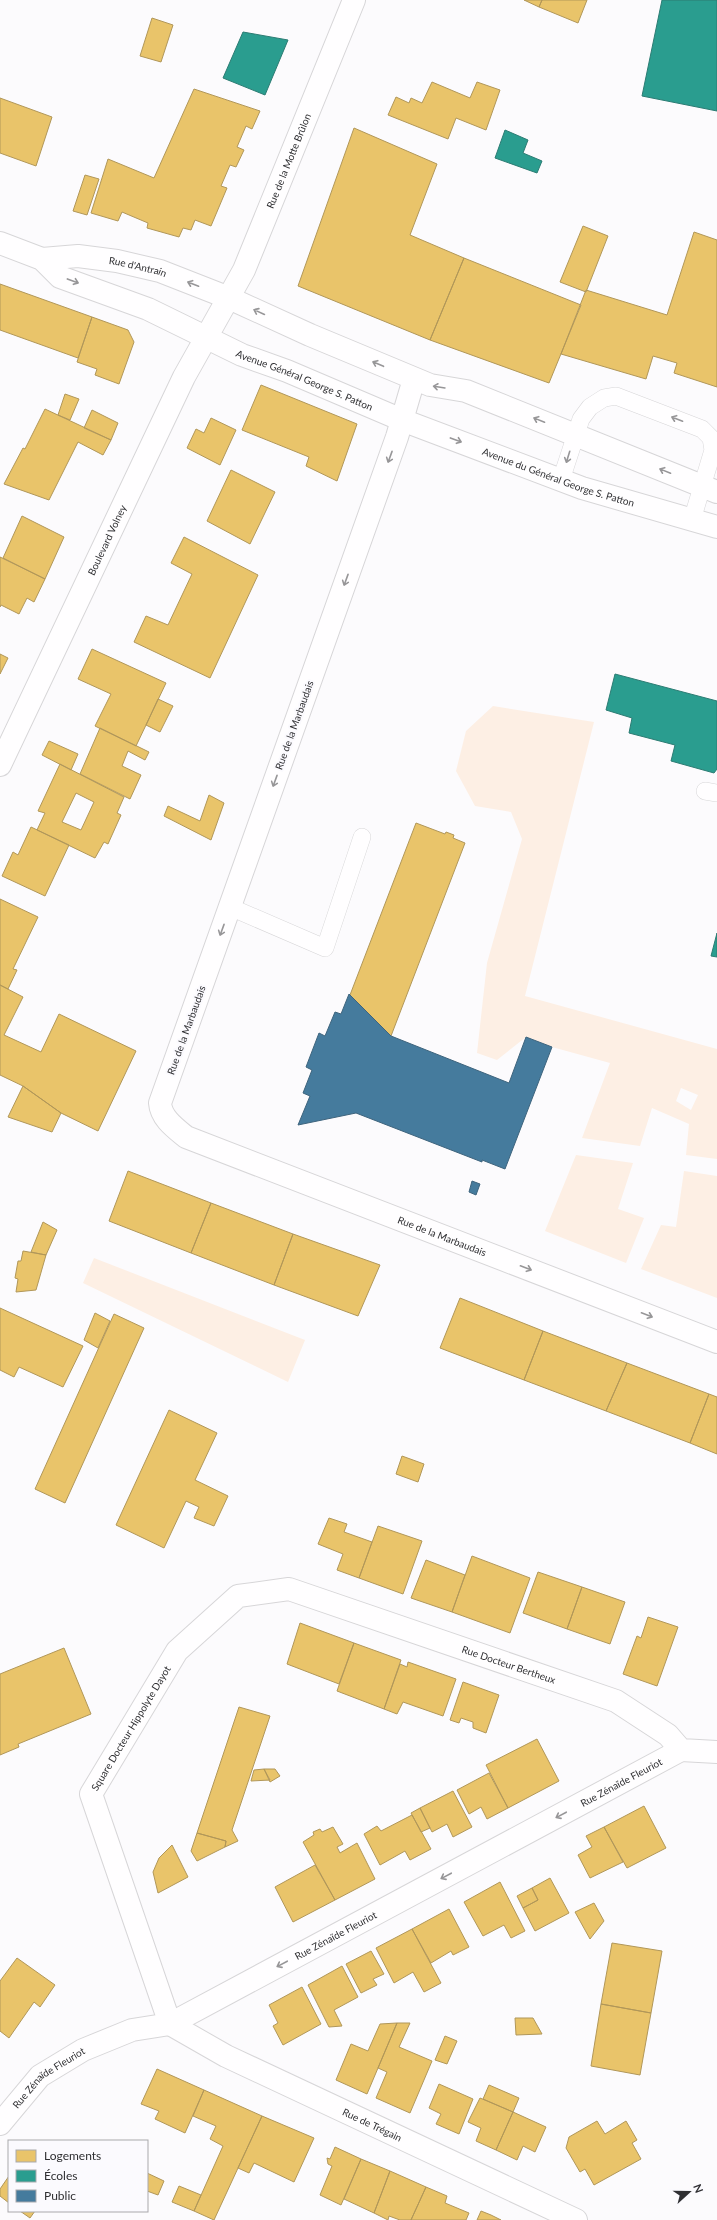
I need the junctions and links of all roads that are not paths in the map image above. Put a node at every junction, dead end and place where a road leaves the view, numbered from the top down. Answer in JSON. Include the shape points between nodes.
{"nodes":[{"id":1,"x":354,"y":0,"type":"edge"},
{"id":2,"x":0,"y":244,"type":"edge"},
{"id":3,"x":42,"y":259,"type":"junction"},
{"id":4,"x":229,"y":298,"type":"junction"},
{"id":5,"x":218,"y":318,"type":"joint"},
{"id":6,"x":207,"y":338,"type":"junction"},
{"id":7,"x":414,"y":379,"type":"junction"},
{"id":8,"x":402,"y":420,"type":"junction"},
{"id":9,"x":575,"y":434,"type":"junction"},
{"id":10,"x":561,"y":480,"type":"junction"},
{"id":11,"x":709,"y":489,"type":"edge"},
{"id":12,"x":692,"y":520,"type":"junction"},
{"id":13,"x":717,"y":526,"type":"edge"},
{"id":14,"x":0,"y":765,"type":"edge"},
{"id":15,"x":362,"y":837,"type":"dead end"},
{"id":16,"x":230,"y":907,"type":"junction"},
{"id":17,"x":717,"y":1342,"type":"edge"},
{"id":18,"x":289,"y":1590,"type":"joint"},
{"id":19,"x":681,"y":1750,"type":"junction"},
{"id":20,"x":717,"y":1752,"type":"edge"},
{"id":21,"x":170,"y":2024,"type":"junction"},
{"id":22,"x":0,"y":2124,"type":"edge"},
{"id":23,"x":576,"y":2220,"type":"edge"}],
"edges":[{"from":1,"to":4,"type":"street","name":"Rue de la Motte Brûlon","via":[[249,259]]},
{"from":2,"to":3,"type":"street","name":"Rue d'Antrain"},
{"from":4,"to":3,"type":"street","name":"Rue d'Antrain","one_way":true,"via":[[160,271],[117,261],[78,256]]},
{"from":3,"to":6,"type":"street","name":"Rue d'Antrain","one_way":true,"via":[[60,277],[148,309]]},
{"from":4,"to":5,"type":"street","name":"Rue de la Motte Brûlon"},
{"from":7,"to":4,"type":"street","one_way":true},
{"from":5,"to":6,"type":"street","name":"Boulevard Volney"},
{"from":6,"to":8,"type":"street","name":"Avenue Général George S. Patton","via":[[242,355],[287,371]]},
{"from":6,"to":14,"type":"street","name":"Boulevard Volney","via":[[184,377]]},
{"from":7,"to":8,"type":"street","name":"Rue de la Marbaudais"},
{"from":9,"to":7,"type":"street","one_way":true,"via":[[466,391],[430,385]]},
{"from":8,"to":10,"type":"street","name":"Avenue du Général George S. Patton","one_way":true},
{"from":8,"to":16,"type":"street","name":"Rue de la Marbaudais","one_way":true},
{"from":9,"to":10,"type":"lane","one_way":true},
{"from":11,"to":9,"type":"street","one_way":true},
{"from":11,"to":9,"type":"lane","one_way":true,"via":[[713,450],[711,438],[702,429],[616,396],[604,398],[590,407],[581,419]]},
{"from":10,"to":12,"type":"street","name":"Avenue du Général George S. Patton"},
{"from":11,"to":12,"type":"lane"},
{"from":12,"to":13,"type":"street","name":"Avenue du Général George S. Patton"},
{"from":15,"to":16,"type":"lane","via":[[325,948]]},
{"from":16,"to":17,"type":"street","name":"Rue de la Marbaudais","one_way":true,"via":[[160,1103],[161,1110],[175,1128],[186,1137]]},
{"from":18,"to":19,"type":"street","name":"Rue Docteur Bertheux","via":[[616,1701],[668,1735]]},
{"from":18,"to":21,"type":"street","name":"Square Docteur Hippolyte Dayot","via":[[238,1596],[177,1651],[91,1794]]},
{"from":19,"to":20,"type":"street"},
{"from":19,"to":21,"type":"street","name":"Rue Zénaïde Fleuriot","one_way":true},
{"from":21,"to":22,"type":"street","name":"Rue Zénaïde Fleuriot","via":[[132,2030],[83,2050],[40,2076]]},
{"from":21,"to":23,"type":"street","name":"Rue de Trégain","via":[[226,2056]]}]}
